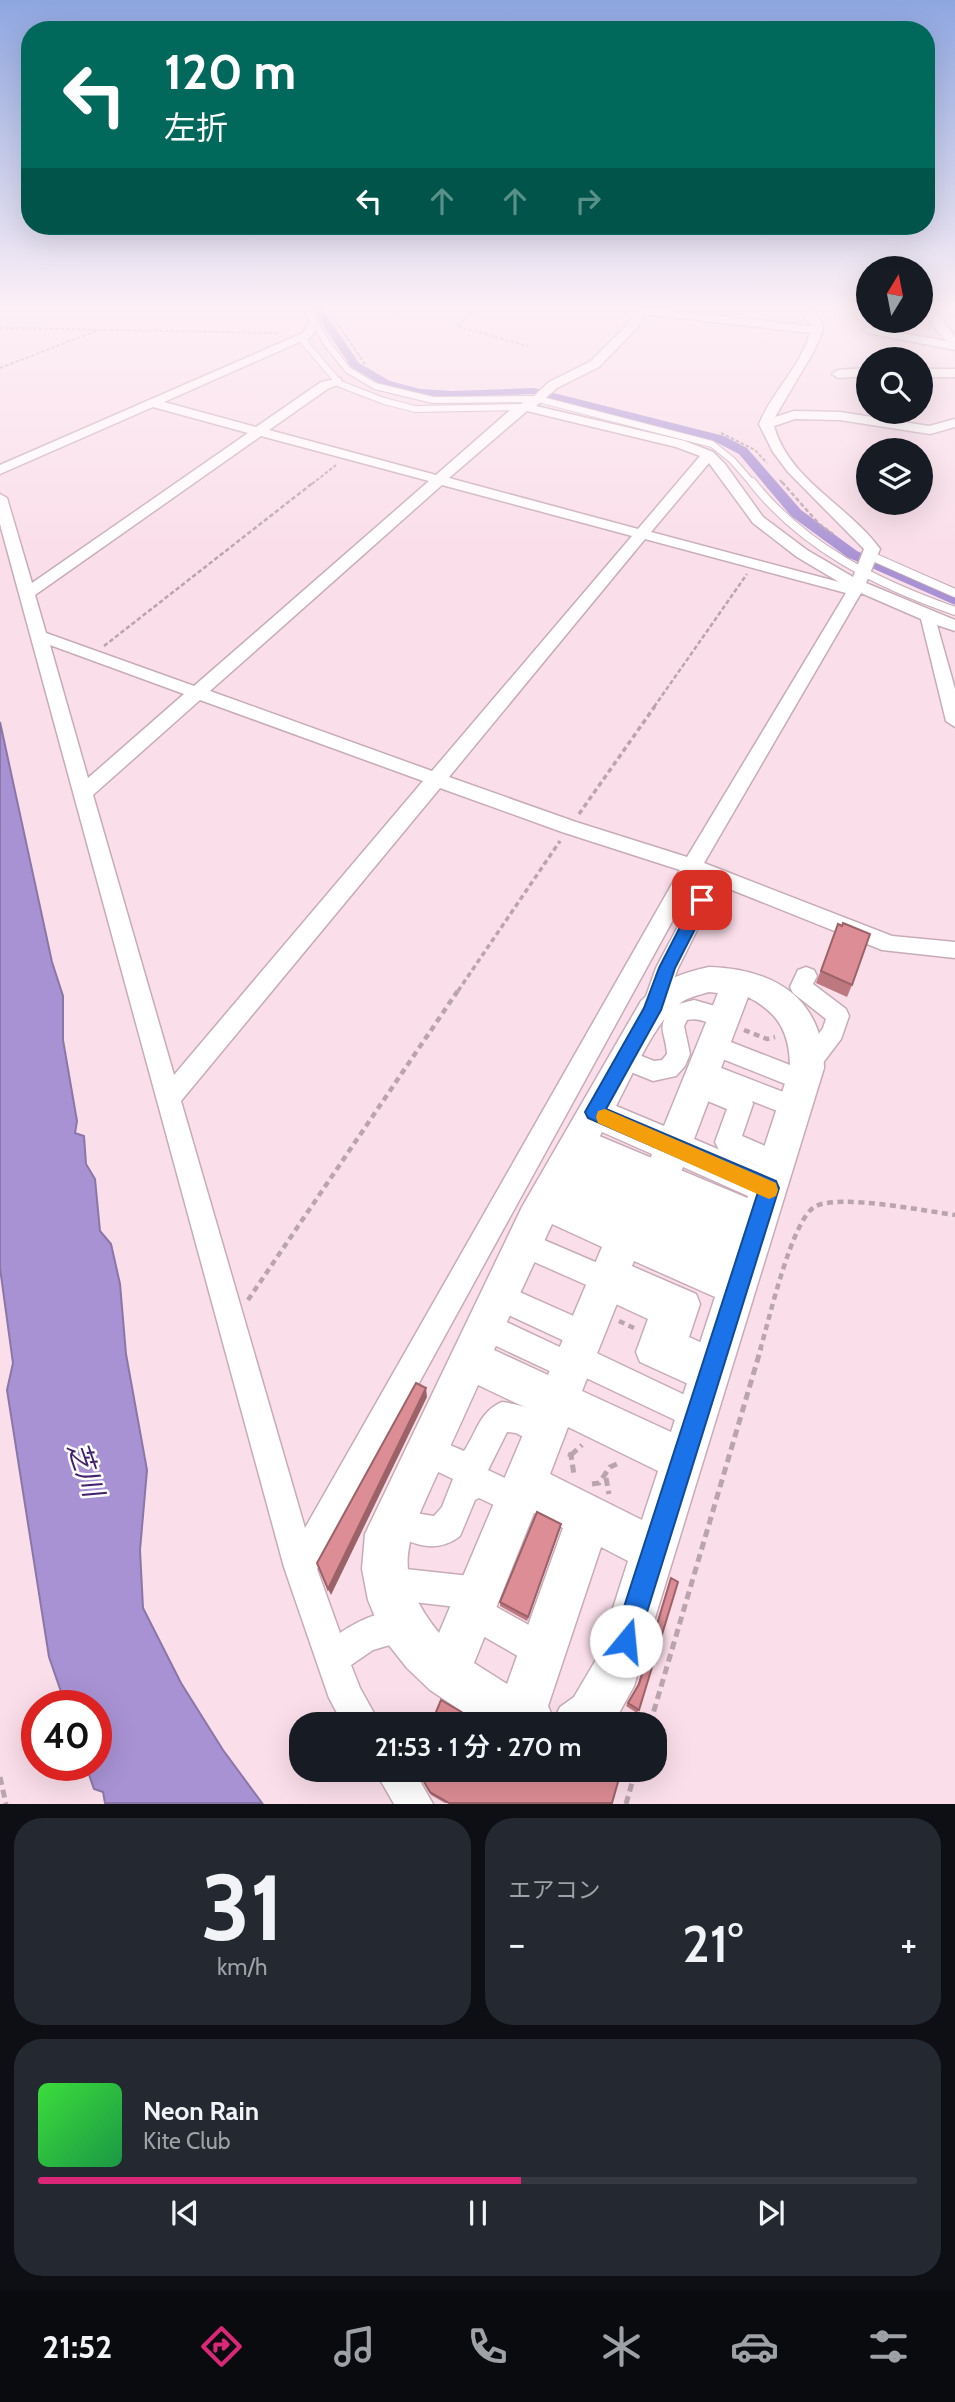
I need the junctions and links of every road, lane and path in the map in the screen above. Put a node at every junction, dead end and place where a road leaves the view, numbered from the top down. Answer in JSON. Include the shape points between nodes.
{"nodes":[{"id":1,"x":178,"y":391,"type":"edge"},
{"id":2,"x":318,"y":391,"type":"edge"},
{"id":3,"x":361,"y":391,"type":"edge"},
{"id":4,"x":392,"y":391,"type":"edge"},
{"id":5,"x":549,"y":391,"type":"edge"},
{"id":6,"x":784,"y":391,"type":"edge"},
{"id":7,"x":537,"y":398,"type":"junction"},
{"id":8,"x":152,"y":403,"type":"junction"},
{"id":9,"x":766,"y":424,"type":"junction"},
{"id":10,"x":955,"y":424,"type":"edge"},
{"id":11,"x":260,"y":432,"type":"junction"},
{"id":12,"x":348,"y":455,"type":"junction"},
{"id":13,"x":708,"y":456,"type":"junction"},
{"id":14,"x":0,"y":470,"type":"edge"},
{"id":15,"x":440,"y":479,"type":"junction"},
{"id":16,"x":0,"y":498,"type":"edge"},
{"id":17,"x":641,"y":533,"type":"junction"},
{"id":18,"x":755,"y":564,"type":"junction"},
{"id":19,"x":863,"y":572,"type":"junction"},
{"id":20,"x":955,"y":593,"type":"edge"},
{"id":21,"x":26,"y":594,"type":"junction"},
{"id":22,"x":955,"y":611,"type":"edge"},
{"id":23,"x":930,"y":617,"type":"junction"},
{"id":24,"x":955,"y":626,"type":"edge"},
{"id":25,"x":40,"y":636,"type":"junction"},
{"id":26,"x":93,"y":655,"type":"junction"},
{"id":27,"x":200,"y":692,"type":"junction"},
{"id":28,"x":955,"y":721,"type":"edge"},
{"id":29,"x":434,"y":778,"type":"junction"},
{"id":30,"x":83,"y":793,"type":"junction"},
{"id":31,"x":569,"y":827,"type":"junction"},
{"id":32,"x":692,"y":866,"type":"junction"},
{"id":33,"x":702,"y":900,"type":"dead end"},
{"id":34,"x":955,"y":950,"type":"edge"},
{"id":35,"x":806,"y":976,"type":"dead end"},
{"id":36,"x":652,"y":1010,"type":"junction"},
{"id":37,"x":778,"y":1030,"type":"dead end"},
{"id":38,"x":720,"y":1037,"type":"junction"},
{"id":39,"x":624,"y":1059,"type":"junction"},
{"id":40,"x":802,"y":1085,"type":"junction"},
{"id":41,"x":167,"y":1099,"type":"junction"},
{"id":42,"x":569,"y":1159,"type":"junction"},
{"id":43,"x":667,"y":1160,"type":"junction"},
{"id":44,"x":955,"y":1215,"type":"edge"},
{"id":45,"x":757,"y":1227,"type":"junction"},
{"id":46,"x":523,"y":1244,"type":"junction"},
{"id":47,"x":611,"y":1268,"type":"junction"},
{"id":48,"x":231,"y":1325,"type":"junction"},
{"id":49,"x":484,"y":1327,"type":"junction"},
{"id":50,"x":706,"y":1385,"type":"junction"},
{"id":51,"x":564,"y":1399,"type":"junction"},
{"id":52,"x":589,"y":1444,"type":"dead end"},
{"id":53,"x":426,"y":1450,"type":"junction"},
{"id":54,"x":683,"y":1460,"type":"junction"},
{"id":55,"x":607,"y":1462,"type":"dead end"},
{"id":56,"x":625,"y":1462,"type":"dead end"},
{"id":57,"x":606,"y":1472,"type":"junction"},
{"id":58,"x":521,"y":1492,"type":"junction"},
{"id":59,"x":593,"y":1496,"type":"junction"},
{"id":60,"x":395,"y":1517,"type":"junction"},
{"id":61,"x":654,"y":1550,"type":"junction"},
{"id":62,"x":300,"y":1567,"type":"junction"},
{"id":63,"x":476,"y":1602,"type":"junction"},
{"id":64,"x":394,"y":1605,"type":"junction"},
{"id":65,"x":542,"y":1651,"type":"junction"},
{"id":66,"x":332,"y":1658,"type":"junction"},
{"id":67,"x":447,"y":1672,"type":"junction"},
{"id":68,"x":355,"y":1712,"type":"edge"},
{"id":69,"x":508,"y":1712,"type":"edge"},
{"id":70,"x":527,"y":1712,"type":"edge"},
{"id":71,"x":592,"y":1712,"type":"edge"},
{"id":72,"x":654,"y":1712,"type":"edge"},
{"id":73,"x":0,"y":1777,"type":"edge"},
{"id":74,"x":401,"y":1782,"type":"edge"},
{"id":75,"x":632,"y":1782,"type":"edge"},
{"id":76,"x":6,"y":1804,"type":"edge"},
{"id":77,"x":415,"y":1804,"type":"edge"},
{"id":78,"x":626,"y":1804,"type":"edge"}],
"edges":[{"from":1,"to":8,"type":"street"},
{"from":2,"to":11,"type":"street"},
{"from":3,"to":7,"type":"lane","via":[[415,409]]},
{"from":4,"to":7,"type":"lane","via":[[433,400]]},
{"from":5,"to":7,"type":"street"},
{"from":6,"to":9,"type":"street"},
{"from":7,"to":13,"type":"street"},
{"from":7,"to":15,"type":"street"},
{"from":7,"to":19,"type":"lane","via":[[712,444],[731,456],[780,515],[828,553]]},
{"from":8,"to":11,"type":"street"},
{"from":8,"to":14,"type":"street"},
{"from":9,"to":10,"type":"street","via":[[794,415],[840,416],[930,430]]},
{"from":9,"to":19,"type":"street","via":[[776,448],[827,507],[872,549]]},
{"from":11,"to":12,"type":"street"},
{"from":11,"to":21,"type":"street"},
{"from":12,"to":15,"type":"street"},
{"from":12,"to":26,"type":"path"},
{"from":13,"to":17,"type":"street"},
{"from":13,"to":19,"type":"street","via":[[757,518]]},
{"from":15,"to":17,"type":"street"},
{"from":15,"to":27,"type":"street"},
{"from":16,"to":21,"type":"street"},
{"from":17,"to":18,"type":"street"},
{"from":17,"to":29,"type":"street"},
{"from":18,"to":19,"type":"street"},
{"from":18,"to":31,"type":"path"},
{"from":19,"to":20,"type":"lane"},
{"from":19,"to":22,"type":"lane"},
{"from":19,"to":23,"type":"street"},
{"from":19,"to":32,"type":"street"},
{"from":21,"to":25,"type":"street"},
{"from":23,"to":24,"type":"street"},
{"from":23,"to":28,"type":"street"},
{"from":25,"to":26,"type":"street"},
{"from":25,"to":30,"type":"street"},
{"from":26,"to":27,"type":"street"},
{"from":27,"to":29,"type":"street"},
{"from":27,"to":30,"type":"street"},
{"from":29,"to":31,"type":"street"},
{"from":29,"to":41,"type":"street"},
{"from":30,"to":41,"type":"street"},
{"from":31,"to":32,"type":"street"},
{"from":31,"to":48,"type":"path"},
{"from":32,"to":34,"type":"street","via":[[826,927],[890,944]]},
{"from":32,"to":62,"type":"street"},
{"from":33,"to":36,"type":"street","via":[[667,968]]},
{"from":35,"to":40,"type":"street","via":[[802,987],[838,1016]]},
{"from":36,"to":38,"type":"street","via":[[673,989],[714,978]]},
{"from":36,"to":39,"type":"street"},
{"from":37,"to":38,"type":"path","via":[[775,1038],[768,1039],[742,1029]]},
{"from":38,"to":39,"type":"street","via":[[694,1009],[679,1013],[672,1025],[678,1057],[668,1069],[653,1071]]},
{"from":38,"to":40,"type":"street","via":[[757,1070]]},
{"from":38,"to":40,"type":"street","via":[[778,1000],[802,1029],[807,1052]]},
{"from":38,"to":43,"type":"street"},
{"from":38,"to":45,"type":"street","via":[[741,1104],[728,1142]]},
{"from":39,"to":42,"type":"street"},
{"from":40,"to":45,"type":"street"},
{"from":41,"to":48,"type":"street"},
{"from":42,"to":43,"type":"street"},
{"from":42,"to":45,"type":"street"},
{"from":42,"to":46,"type":"street"},
{"from":42,"to":47,"type":"street"},
{"from":43,"to":45,"type":"street"},
{"from":44,"to":72,"type":"path","via":[[842,1202],[819,1204],[804,1214]]},
{"from":45,"to":47,"type":"street"},
{"from":45,"to":50,"type":"street"},
{"from":46,"to":47,"type":"street"},
{"from":46,"to":49,"type":"street"},
{"from":47,"to":50,"type":"street","via":[[665,1312],[650,1352]]},
{"from":47,"to":51,"type":"street"},
{"from":48,"to":62,"type":"street"},
{"from":49,"to":51,"type":"street"},
{"from":49,"to":51,"type":"street","via":[[539,1322]]},
{"from":49,"to":53,"type":"street"},
{"from":50,"to":51,"type":"street"},
{"from":50,"to":54,"type":"street"},
{"from":51,"to":52,"type":"path","via":[[581,1446]]},
{"from":51,"to":53,"type":"street","via":[[520,1419],[502,1417],[489,1430],[485,1447],[472,1466],[461,1467]]},
{"from":51,"to":54,"type":"street"},
{"from":51,"to":58,"type":"street"},
{"from":51,"to":59,"type":"path","via":[[571,1469]]},
{"from":53,"to":60,"type":"street"},
{"from":54,"to":61,"type":"street"},
{"from":55,"to":57,"type":"path"},
{"from":56,"to":57,"type":"path"},
{"from":57,"to":59,"type":"path"},
{"from":57,"to":59,"type":"path","via":[[607,1489]]},
{"from":58,"to":59,"type":"street"},
{"from":58,"to":60,"type":"street","via":[[480,1482],[464,1489],[453,1518],[436,1533],[425,1533]]},
{"from":58,"to":63,"type":"street"},
{"from":59,"to":61,"type":"street"},
{"from":59,"to":65,"type":"street"},
{"from":60,"to":64,"type":"street","via":[[383,1555]]},
{"from":61,"to":71,"type":"street","via":[[617,1669]]},
{"from":62,"to":66,"type":"street"},
{"from":63,"to":64,"type":"street"},
{"from":63,"to":65,"type":"street"},
{"from":63,"to":67,"type":"street"},
{"from":64,"to":66,"type":"street","via":[[365,1636]]},
{"from":64,"to":67,"type":"street","via":[[428,1656]]},
{"from":65,"to":70,"type":"street"},
{"from":66,"to":68,"type":"street","via":[[345,1698]]},
{"from":67,"to":69,"type":"street"},
{"from":73,"to":76,"type":"path"},
{"from":74,"to":77,"type":"street"},
{"from":75,"to":78,"type":"path"}]}
